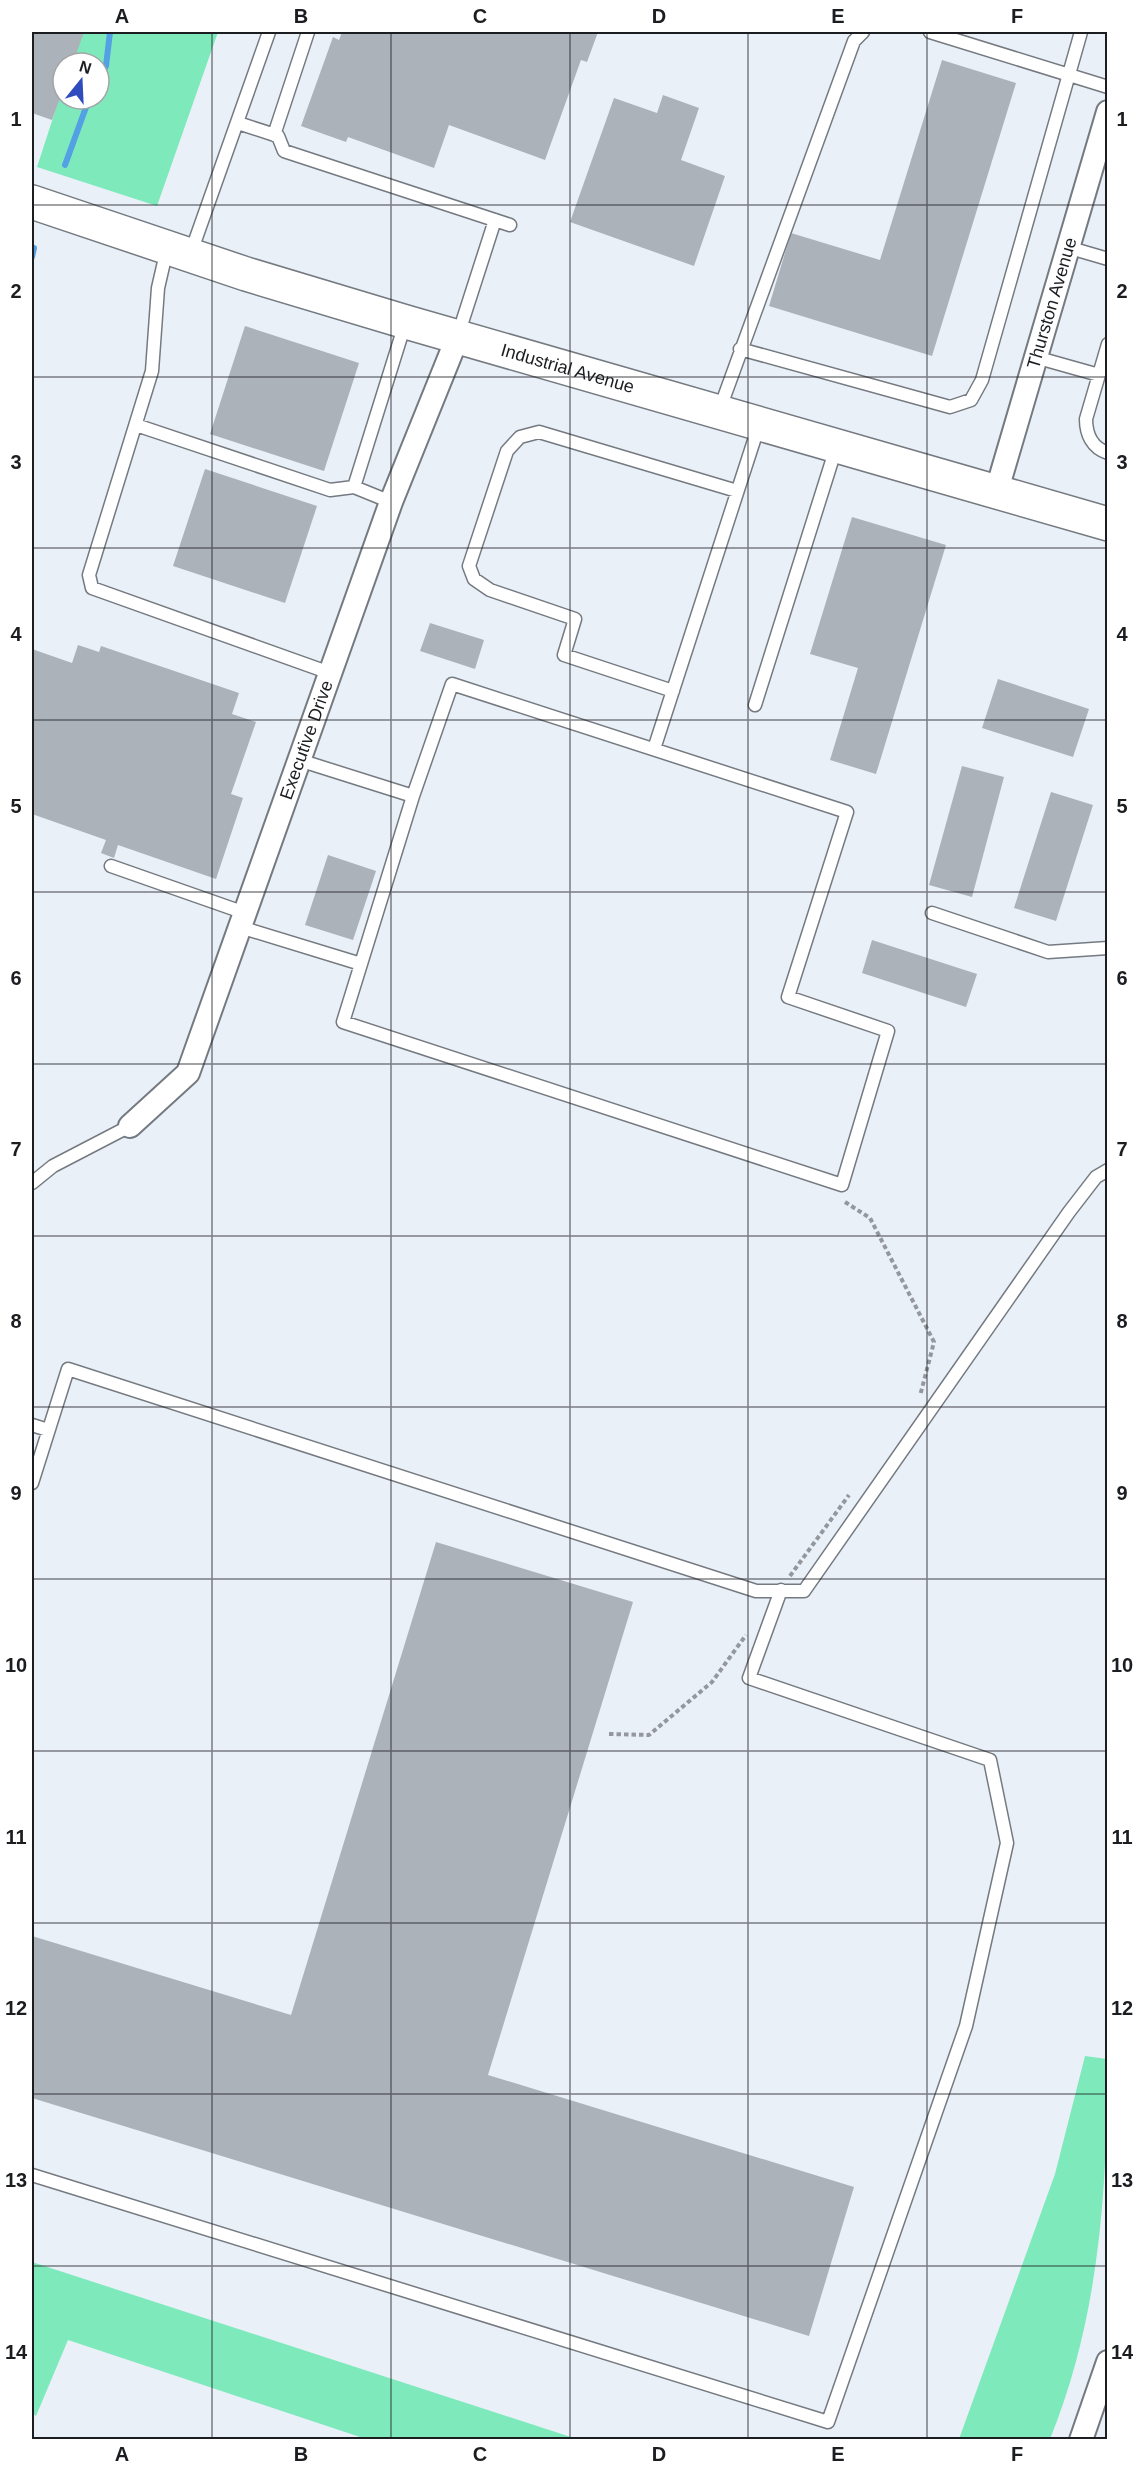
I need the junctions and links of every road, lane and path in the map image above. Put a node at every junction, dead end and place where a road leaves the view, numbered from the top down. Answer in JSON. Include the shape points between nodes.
{"nodes":[{"id":1,"x":269,"y":32,"type":"edge"},
{"id":2,"x":308,"y":32,"type":"edge"},
{"id":3,"x":863,"y":32,"type":"edge"},
{"id":4,"x":930,"y":32,"type":"edge"},
{"id":5,"x":1081,"y":32,"type":"edge"},
{"id":6,"x":948,"y":34,"type":"edge"},
{"id":7,"x":1069,"y":75,"type":"junction"},
{"id":8,"x":1107,"y":87,"type":"edge"},
{"id":9,"x":1107,"y":112,"type":"edge"},
{"id":10,"x":238,"y":123,"type":"junction"},
{"id":11,"x":274,"y":135,"type":"junction"},
{"id":12,"x":32,"y":202,"type":"edge"},
{"id":13,"x":495,"y":220,"type":"junction"},
{"id":14,"x":510,"y":225,"type":"dead end"},
{"id":15,"x":1067,"y":247,"type":"junction"},
{"id":16,"x":179,"y":252,"type":"junction"},
{"id":17,"x":1107,"y":259,"type":"edge"},
{"id":18,"x":406,"y":322,"type":"junction"},
{"id":19,"x":458,"y":336,"type":"junction"},
{"id":20,"x":1107,"y":344,"type":"edge"},
{"id":21,"x":740,"y":349,"type":"junction"},
{"id":22,"x":1035,"y":357,"type":"junction"},
{"id":23,"x":1099,"y":375,"type":"junction"},
{"id":24,"x":718,"y":412,"type":"junction"},
{"id":25,"x":759,"y":424,"type":"junction"},
{"id":26,"x":136,"y":425,"type":"junction"},
{"id":27,"x":836,"y":447,"type":"junction"},
{"id":28,"x":1107,"y":453,"type":"edge"},
{"id":29,"x":354,"y":487,"type":"junction"},
{"id":30,"x":738,"y":491,"type":"junction"},
{"id":31,"x":996,"y":493,"type":"junction"},
{"id":32,"x":392,"y":502,"type":"junction"},
{"id":33,"x":1107,"y":524,"type":"edge"},
{"id":34,"x":330,"y":673,"type":"junction"},
{"id":35,"x":673,"y":691,"type":"junction"},
{"id":36,"x":755,"y":705,"type":"dead end"},
{"id":37,"x":654,"y":749,"type":"junction"},
{"id":38,"x":299,"y":760,"type":"junction"},
{"id":39,"x":413,"y":796,"type":"junction"},
{"id":40,"x":111,"y":866,"type":"dead end"},
{"id":41,"x":932,"y":913,"type":"dead end"},
{"id":42,"x":242,"y":920,"type":"junction"},
{"id":43,"x":1107,"y":948,"type":"edge"},
{"id":44,"x":361,"y":964,"type":"junction"},
{"id":45,"x":130,"y":1126,"type":"joint"},
{"id":46,"x":1107,"y":1170,"type":"edge"},
{"id":47,"x":32,"y":1183,"type":"edge"},
{"id":48,"x":845,"y":1202,"type":"dead end"},
{"id":49,"x":919,"y":1398,"type":"dead end"},
{"id":50,"x":32,"y":1425,"type":"edge"},
{"id":51,"x":48,"y":1430,"type":"junction"},
{"id":52,"x":32,"y":1483,"type":"edge"},
{"id":53,"x":850,"y":1493,"type":"dead end"},
{"id":54,"x":788,"y":1578,"type":"dead end"},
{"id":55,"x":781,"y":1590,"type":"junction"},
{"id":56,"x":753,"y":1626,"type":"dead end"},
{"id":57,"x":609,"y":1734,"type":"dead end"},
{"id":58,"x":32,"y":2175,"type":"edge"},
{"id":59,"x":1107,"y":2362,"type":"edge"},
{"id":60,"x":1081,"y":2439,"type":"edge"}],
"edges":[{"from":1,"to":10,"type":"lane"},
{"from":2,"to":11,"type":"lane"},
{"from":3,"to":21,"type":"lane","via":[[854,41]]},
{"from":4,"to":6,"type":"lane"},
{"from":5,"to":7,"type":"lane"},
{"from":6,"to":7,"type":"lane"},
{"from":7,"to":8,"type":"lane"},
{"from":7,"to":21,"type":"lane","via":[[982,380],[971,400],[950,407]]},
{"from":9,"to":15,"type":"street","name":"Thurston Avenue"},
{"from":10,"to":11,"type":"lane"},
{"from":10,"to":16,"type":"lane"},
{"from":11,"to":13,"type":"lane","via":[[284,151]]},
{"from":12,"to":16,"type":"main road","name":"Industrial Avenue"},
{"from":13,"to":14,"type":"lane"},
{"from":13,"to":19,"type":"lane"},
{"from":15,"to":17,"type":"lane"},
{"from":15,"to":22,"type":"street","name":"Thurston Avenue"},
{"from":16,"to":18,"type":"main road","name":"Industrial Avenue"},
{"from":16,"to":26,"type":"lane","via":[[158,288],[152,371]]},
{"from":18,"to":19,"type":"main road","name":"Industrial Avenue"},
{"from":18,"to":29,"type":"lane"},
{"from":19,"to":24,"type":"main road","name":"Industrial Avenue"},
{"from":19,"to":32,"type":"street","name":"Executive Drive"},
{"from":20,"to":23,"type":"lane"},
{"from":21,"to":24,"type":"lane"},
{"from":22,"to":23,"type":"lane"},
{"from":22,"to":31,"type":"street","name":"Thurston Avenue"},
{"from":23,"to":28,"type":"lane","via":[[1086,431],[1094,444]]},
{"from":24,"to":25,"type":"main road","name":"Industrial Avenue"},
{"from":25,"to":27,"type":"main road","name":"Industrial Avenue"},
{"from":25,"to":30,"type":"lane"},
{"from":26,"to":29,"type":"lane","via":[[330,490]]},
{"from":26,"to":34,"type":"lane","via":[[89,575],[92,588]]},
{"from":27,"to":31,"type":"main road","name":"Industrial Avenue"},
{"from":27,"to":36,"type":"lane"},
{"from":29,"to":32,"type":"lane"},
{"from":30,"to":35,"type":"lane"},
{"from":30,"to":35,"type":"lane","via":[[539,432],[520,437],[507,451],[469,566],[474,579],[490,590],[575,618],[564,655]]},
{"from":31,"to":33,"type":"main road","name":"Industrial Avenue"},
{"from":32,"to":34,"type":"street","name":"Executive Drive"},
{"from":34,"to":38,"type":"street","name":"Executive Drive"},
{"from":35,"to":37,"type":"lane"},
{"from":37,"to":39,"type":"lane","via":[[452,684]]},
{"from":37,"to":44,"type":"lane","via":[[847,812],[788,997],[888,1031],[842,1185],[343,1022]]},
{"from":38,"to":39,"type":"lane"},
{"from":38,"to":42,"type":"street","name":"Executive Drive"},
{"from":39,"to":44,"type":"lane"},
{"from":40,"to":42,"type":"lane"},
{"from":41,"to":43,"type":"lane","via":[[1048,952]]},
{"from":42,"to":44,"type":"lane"},
{"from":42,"to":45,"type":"street","name":"Executive Drive","via":[[188,1073]]},
{"from":45,"to":47,"type":"lane","via":[[53,1166]]},
{"from":46,"to":55,"type":"lane","via":[[1096,1177],[1069,1212],[804,1590]]},
{"from":48,"to":49,"type":"path","via":[[870,1218],[933,1342]]},
{"from":50,"to":51,"type":"lane"},
{"from":51,"to":52,"type":"lane"},
{"from":51,"to":55,"type":"lane","via":[[68,1369],[756,1591]]},
{"from":53,"to":54,"type":"path"},
{"from":55,"to":58,"type":"lane","via":[[750,1678],[990,1760],[1007,1843],[966,2026],[828,2422]]},
{"from":56,"to":57,"type":"path","via":[[712,1682],[650,1735]]},
{"from":59,"to":60,"type":"street"}]}
